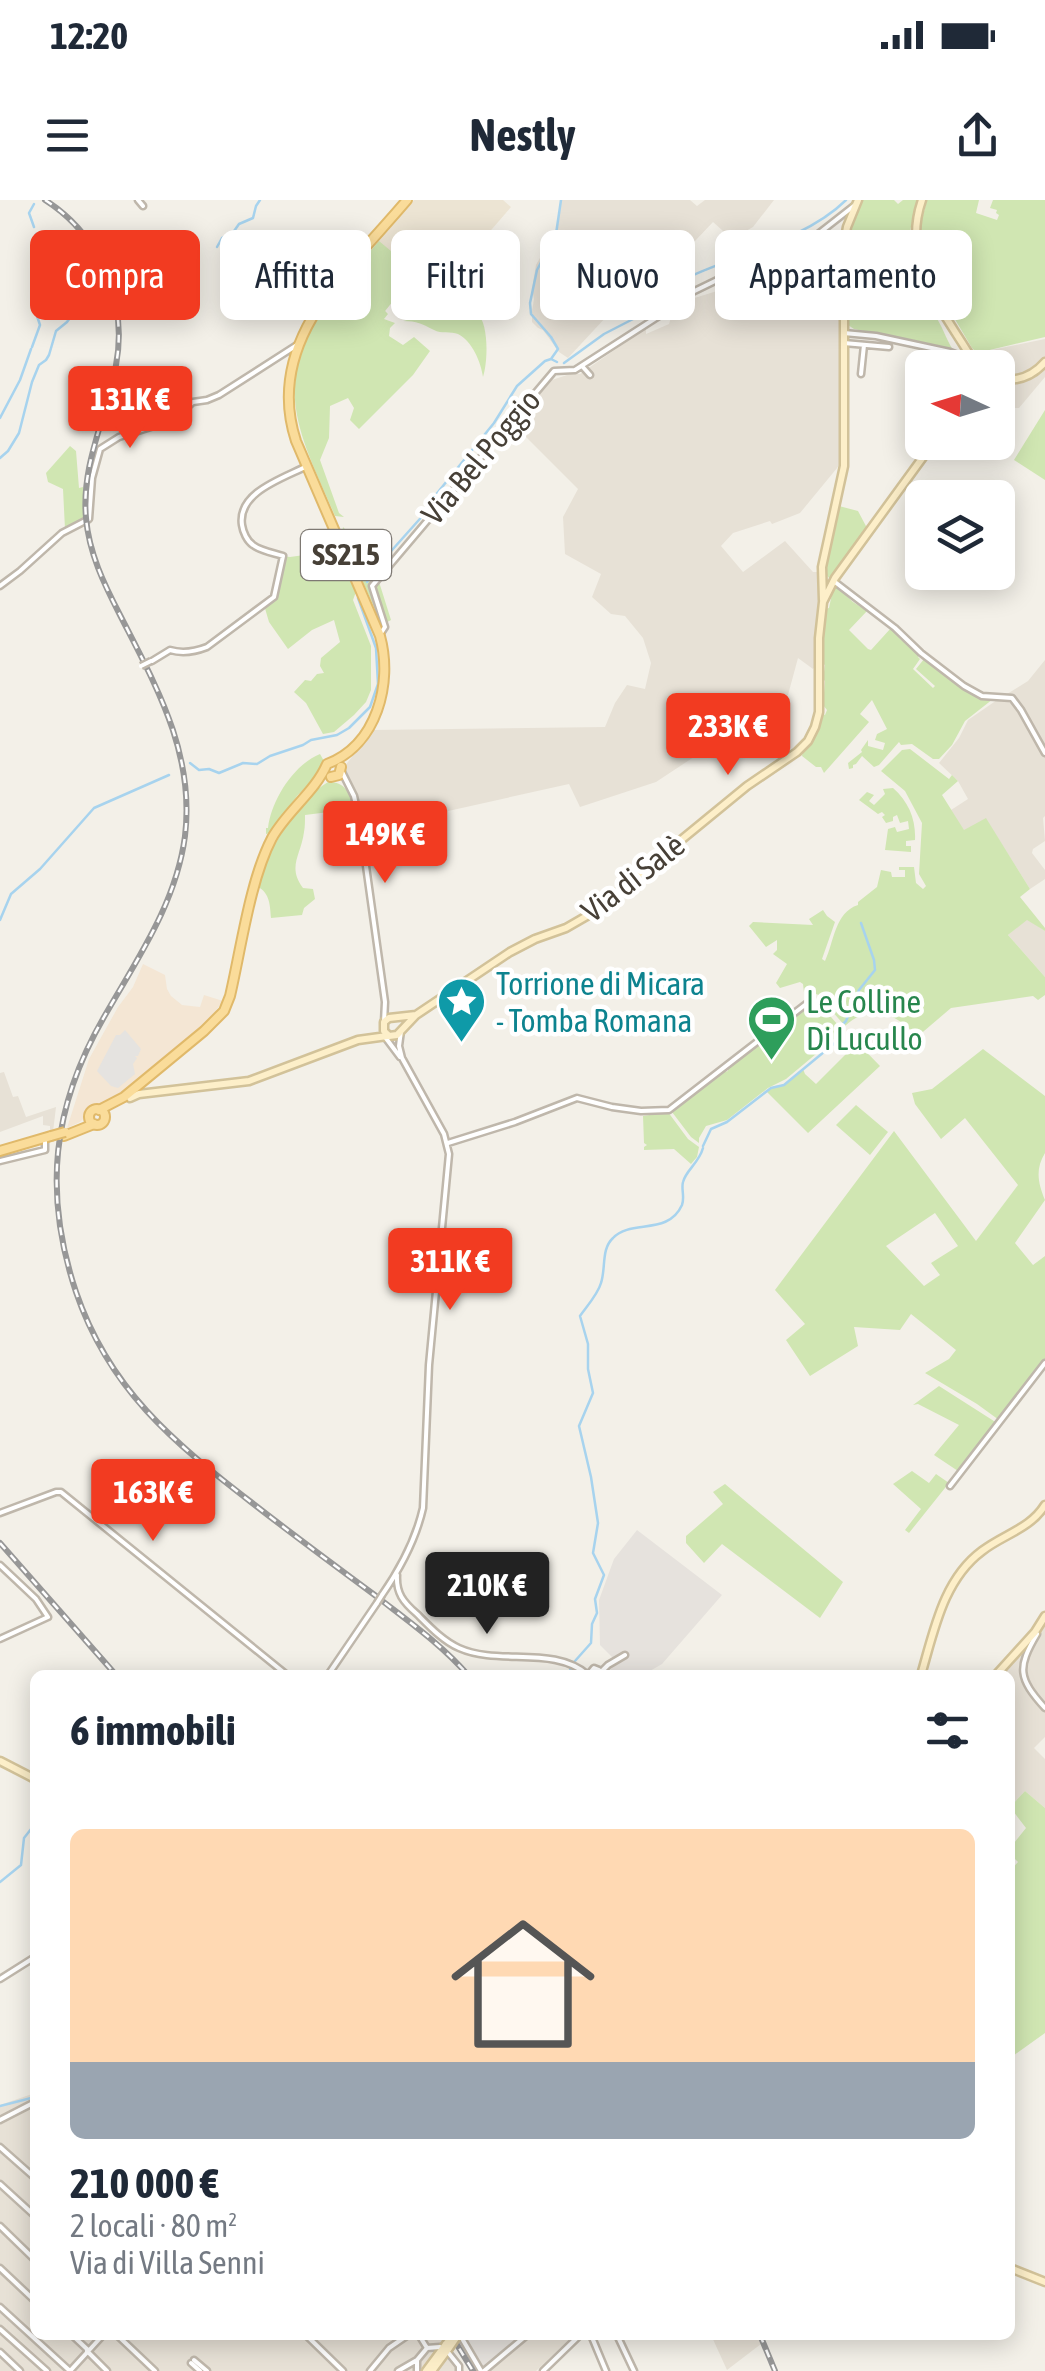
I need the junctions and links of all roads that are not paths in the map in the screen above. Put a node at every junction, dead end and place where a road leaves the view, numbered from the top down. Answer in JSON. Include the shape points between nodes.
{"nodes":[{"id":1,"x":138,"y":200,"type":"edge"},
{"id":2,"x":407,"y":200,"type":"edge"},
{"id":3,"x":922,"y":200,"type":"edge"},
{"id":4,"x":856,"y":202,"type":"edge"},
{"id":5,"x":143,"y":206,"type":"dead end"},
{"id":6,"x":844,"y":333,"type":"junction"},
{"id":7,"x":876,"y":336,"type":"junction"},
{"id":8,"x":299,"y":344,"type":"junction"},
{"id":9,"x":844,"y":344,"type":"junction"},
{"id":10,"x":864,"y":345,"type":"junction"},
{"id":11,"x":875,"y":346,"type":"junction"},
{"id":12,"x":888,"y":348,"type":"dead end"},
{"id":13,"x":940,"y":350,"type":"edge"},
{"id":14,"x":966,"y":350,"type":"edge"},
{"id":15,"x":1045,"y":361,"type":"edge"},
{"id":16,"x":582,"y":366,"type":"junction"},
{"id":17,"x":871,"y":371,"type":"dead end"},
{"id":18,"x":590,"y":375,"type":"dead end"},
{"id":19,"x":1015,"y":380,"type":"edge"},
{"id":20,"x":921,"y":460,"type":"edge"},
{"id":21,"x":307,"y":466,"type":"junction"},
{"id":22,"x":822,"y":574,"type":"junction"},
{"id":23,"x":834,"y":580,"type":"junction"},
{"id":24,"x":0,"y":586,"type":"edge"},
{"id":25,"x":823,"y":602,"type":"junction"},
{"id":26,"x":380,"y":636,"type":"junction"},
{"id":27,"x":141,"y":666,"type":"dead end"},
{"id":28,"x":1045,"y":752,"type":"edge"},
{"id":29,"x":340,"y":764,"type":"junction"},
{"id":30,"x":330,"y":774,"type":"junction"},
{"id":31,"x":349,"y":787,"type":"junction"},
{"id":32,"x":385,"y":999,"type":"junction"},
{"id":33,"x":810,"y":1001,"type":"dead end"},
{"id":34,"x":416,"y":1015,"type":"junction"},
{"id":35,"x":395,"y":1017,"type":"junction"},
{"id":36,"x":384,"y":1022,"type":"junction"},
{"id":37,"x":401,"y":1031,"type":"junction"},
{"id":38,"x":388,"y":1037,"type":"junction"},
{"id":39,"x":403,"y":1061,"type":"junction"},
{"id":40,"x":137,"y":1087,"type":"junction"},
{"id":41,"x":130,"y":1098,"type":"junction"},
{"id":42,"x":99,"y":1110,"type":"junction"},
{"id":43,"x":92,"y":1120,"type":"junction"},
{"id":44,"x":104,"y":1120,"type":"junction"},
{"id":45,"x":48,"y":1142,"type":"junction"},
{"id":46,"x":448,"y":1144,"type":"junction"},
{"id":47,"x":0,"y":1156,"type":"edge"},
{"id":48,"x":1045,"y":1363,"type":"edge"},
{"id":49,"x":950,"y":1486,"type":"dead end"},
{"id":50,"x":1045,"y":1505,"type":"edge"},
{"id":51,"x":0,"y":1514,"type":"edge"},
{"id":52,"x":0,"y":1565,"type":"edge"},
{"id":53,"x":398,"y":1572,"type":"junction"},
{"id":54,"x":1045,"y":1616,"type":"edge"},
{"id":55,"x":1038,"y":1628,"type":"junction"},
{"id":56,"x":0,"y":1640,"type":"edge"},
{"id":57,"x":624,"y":1655,"type":"dead end"},
{"id":58,"x":281,"y":1670,"type":"edge"},
{"id":59,"x":331,"y":1670,"type":"edge"},
{"id":60,"x":584,"y":1670,"type":"edge"},
{"id":61,"x":599,"y":1670,"type":"edge"},
{"id":62,"x":923,"y":1670,"type":"edge"},
{"id":63,"x":1000,"y":1670,"type":"edge"},
{"id":64,"x":1045,"y":1708,"type":"edge"},
{"id":65,"x":0,"y":1761,"type":"edge"},
{"id":66,"x":30,"y":1777,"type":"edge"},
{"id":67,"x":30,"y":1960,"type":"edge"},
{"id":68,"x":0,"y":1979,"type":"edge"},
{"id":69,"x":30,"y":2105,"type":"edge"},
{"id":70,"x":0,"y":2120,"type":"edge"},
{"id":71,"x":0,"y":2147,"type":"edge"},
{"id":72,"x":30,"y":2174,"type":"edge"},
{"id":73,"x":0,"y":2184,"type":"edge"},
{"id":74,"x":30,"y":2211,"type":"edge"},
{"id":75,"x":0,"y":2226,"type":"edge"},
{"id":76,"x":30,"y":2255,"type":"edge"},
{"id":77,"x":0,"y":2268,"type":"edge"},
{"id":78,"x":1015,"y":2270,"type":"edge"},
{"id":79,"x":1045,"y":2282,"type":"edge"},
{"id":80,"x":30,"y":2296,"type":"edge"},
{"id":81,"x":0,"y":2306,"type":"edge"},
{"id":82,"x":0,"y":2328,"type":"edge"},
{"id":83,"x":30,"y":2333,"type":"edge"},
{"id":84,"x":38,"y":2340,"type":"edge"},
{"id":85,"x":77,"y":2340,"type":"edge"},
{"id":86,"x":98,"y":2340,"type":"edge"},
{"id":87,"x":122,"y":2340,"type":"edge"},
{"id":88,"x":314,"y":2340,"type":"edge"},
{"id":89,"x":401,"y":2340,"type":"edge"},
{"id":90,"x":423,"y":2340,"type":"edge"},
{"id":91,"x":520,"y":2340,"type":"edge"},
{"id":92,"x":575,"y":2340,"type":"edge"},
{"id":93,"x":592,"y":2340,"type":"edge"},
{"id":94,"x":620,"y":2340,"type":"edge"},
{"id":95,"x":452,"y":2341,"type":"edge"},
{"id":96,"x":427,"y":2348,"type":"junction"},
{"id":97,"x":88,"y":2351,"type":"junction"},
{"id":98,"x":0,"y":2352,"type":"edge"},
{"id":99,"x":416,"y":2360,"type":"junction"},
{"id":100,"x":193,"y":2361,"type":"dead end"},
{"id":101,"x":71,"y":2369,"type":"edge"},
{"id":102,"x":403,"y":2370,"type":"edge"},
{"id":103,"x":20,"y":2371,"type":"edge"},
{"id":104,"x":47,"y":2371,"type":"edge"},
{"id":105,"x":79,"y":2371,"type":"edge"},
{"id":106,"x":107,"y":2371,"type":"edge"},
{"id":107,"x":155,"y":2371,"type":"edge"},
{"id":108,"x":204,"y":2371,"type":"edge"},
{"id":109,"x":343,"y":2371,"type":"edge"},
{"id":110,"x":370,"y":2371,"type":"edge"},
{"id":111,"x":416,"y":2371,"type":"edge"},
{"id":112,"x":428,"y":2371,"type":"edge"},
{"id":113,"x":459,"y":2371,"type":"edge"},
{"id":114,"x":482,"y":2371,"type":"edge"},
{"id":115,"x":542,"y":2371,"type":"edge"},
{"id":116,"x":606,"y":2371,"type":"edge"},
{"id":117,"x":634,"y":2371,"type":"edge"}],
"edges":[{"from":1,"to":5,"type":"street"},
{"from":2,"to":8,"type":"main road","number":"SS215","via":[[324,298]]},
{"from":3,"to":14,"type":"main road","via":[[914,232],[921,268]]},
{"from":4,"to":6,"type":"main road","via":[[841,260]]},
{"from":4,"to":16,"type":"street","name":"Via Bel Poggio","via":[[804,245],[674,300]]},
{"from":6,"to":7,"type":"street"},
{"from":6,"to":9,"type":"main road"},
{"from":7,"to":11,"type":"street"},
{"from":7,"to":13,"type":"street"},
{"from":8,"to":21,"type":"main road","number":"SS215","via":[[289,408]]},
{"from":8,"to":24,"type":"street","via":[[222,394],[100,450],[90,519],[62,533]]},
{"from":9,"to":10,"type":"street"},
{"from":9,"to":22,"type":"main road","via":[[844,466]]},
{"from":10,"to":11,"type":"street"},
{"from":10,"to":17,"type":"street","via":[[861,372]]},
{"from":11,"to":12,"type":"street"},
{"from":15,"to":19,"type":"main road"},
{"from":16,"to":18,"type":"street"},
{"from":16,"to":26,"type":"street","name":"Via Bel Poggio","via":[[554,371],[372,586],[385,627]]},
{"from":20,"to":23,"type":"main road","name":"Via di Salè"},
{"from":21,"to":26,"type":"main road","number":"SS215"},
{"from":21,"to":27,"type":"street","bridge":true,"via":[[256,493],[243,509],[248,540],[283,556],[274,597],[206,647],[170,650]]},
{"from":22,"to":23,"type":"main road"},
{"from":22,"to":25,"type":"main road"},
{"from":23,"to":25,"type":"main road","name":"Via di Salè"},
{"from":23,"to":28,"type":"street","via":[[964,686],[1016,702]]},
{"from":25,"to":34,"type":"main road","name":"Via di Salè","via":[[819,712],[804,746],[597,910],[510,952]]},
{"from":26,"to":29,"type":"main road","number":"SS215","via":[[381,700]]},
{"from":29,"to":30,"type":"main road","via":[[339,775]]},
{"from":29,"to":30,"type":"main road","via":[[328,763]]},
{"from":29,"to":31,"type":"street"},
{"from":30,"to":31,"type":"street"},
{"from":30,"to":40,"type":"main road","via":[[289,813],[266,849],[226,1007]]},
{"from":31,"to":32,"type":"street"},
{"from":32,"to":35,"type":"street"},
{"from":32,"to":36,"type":"street"},
{"from":33,"to":46,"type":"street","via":[[668,1110],[575,1099]]},
{"from":34,"to":35,"type":"main road"},
{"from":34,"to":37,"type":"main road","name":"Via di Salè"},
{"from":35,"to":36,"type":"main road"},
{"from":35,"to":37,"type":"main road"},
{"from":36,"to":38,"type":"main road"},
{"from":37,"to":38,"type":"main road"},
{"from":37,"to":39,"type":"street"},
{"from":38,"to":39,"type":"street"},
{"from":38,"to":41,"type":"main road","via":[[358,1040],[252,1080]]},
{"from":39,"to":46,"type":"street"},
{"from":40,"to":41,"type":"main road"},
{"from":40,"to":42,"type":"main road"},
{"from":41,"to":44,"type":"main road"},
{"from":42,"to":43,"type":"main road","via":[[92,1111]]},
{"from":42,"to":44,"type":"main road"},
{"from":43,"to":44,"type":"main road"},
{"from":43,"to":45,"type":"main road","bridge":true},
{"from":45,"to":47,"type":"main road"},
{"from":45,"to":47,"type":"street"},
{"from":46,"to":53,"type":"street","via":[[423,1508]]},
{"from":48,"to":49,"type":"street"},
{"from":50,"to":62,"type":"main road","via":[[962,1570],[943,1603]]},
{"from":51,"to":58,"type":"street","via":[[62,1492]]},
{"from":52,"to":56,"type":"street","via":[[48,1617]]},
{"from":53,"to":59,"type":"street","bridge":true},
{"from":53,"to":60,"type":"street","via":[[405,1604],[458,1648]]},
{"from":54,"to":55,"type":"main road"},
{"from":55,"to":63,"type":"main road"},
{"from":55,"to":64,"type":"street","via":[[1022,1673]]},
{"from":57,"to":61,"type":"street"},
{"from":65,"to":66,"type":"main road"},
{"from":67,"to":68,"type":"street"},
{"from":69,"to":70,"type":"street"},
{"from":71,"to":72,"type":"street"},
{"from":73,"to":74,"type":"street"},
{"from":75,"to":76,"type":"street"},
{"from":77,"to":80,"type":"street"},
{"from":78,"to":79,"type":"main road"},
{"from":81,"to":83,"type":"street"},
{"from":82,"to":104,"type":"street"},
{"from":84,"to":101,"type":"street"},
{"from":85,"to":97,"type":"street"},
{"from":86,"to":97,"type":"street"},
{"from":87,"to":107,"type":"street"},
{"from":88,"to":109,"type":"street"},
{"from":89,"to":110,"type":"street"},
{"from":90,"to":96,"type":"street"},
{"from":91,"to":114,"type":"street"},
{"from":92,"to":115,"type":"street"},
{"from":93,"to":116,"type":"street"},
{"from":94,"to":117,"type":"street"},
{"from":95,"to":96,"type":"street"},
{"from":95,"to":112,"type":"main road"},
{"from":95,"to":113,"type":"street"},
{"from":95,"to":114,"type":"street"},
{"from":96,"to":99,"type":"street"},
{"from":96,"to":112,"type":"street"},
{"from":97,"to":101,"type":"street"},
{"from":97,"to":106,"type":"street"},
{"from":98,"to":103,"type":"street"},
{"from":99,"to":102,"type":"street"},
{"from":99,"to":111,"type":"street"},
{"from":100,"to":108,"type":"street"},
{"from":101,"to":105,"type":"street"}]}
